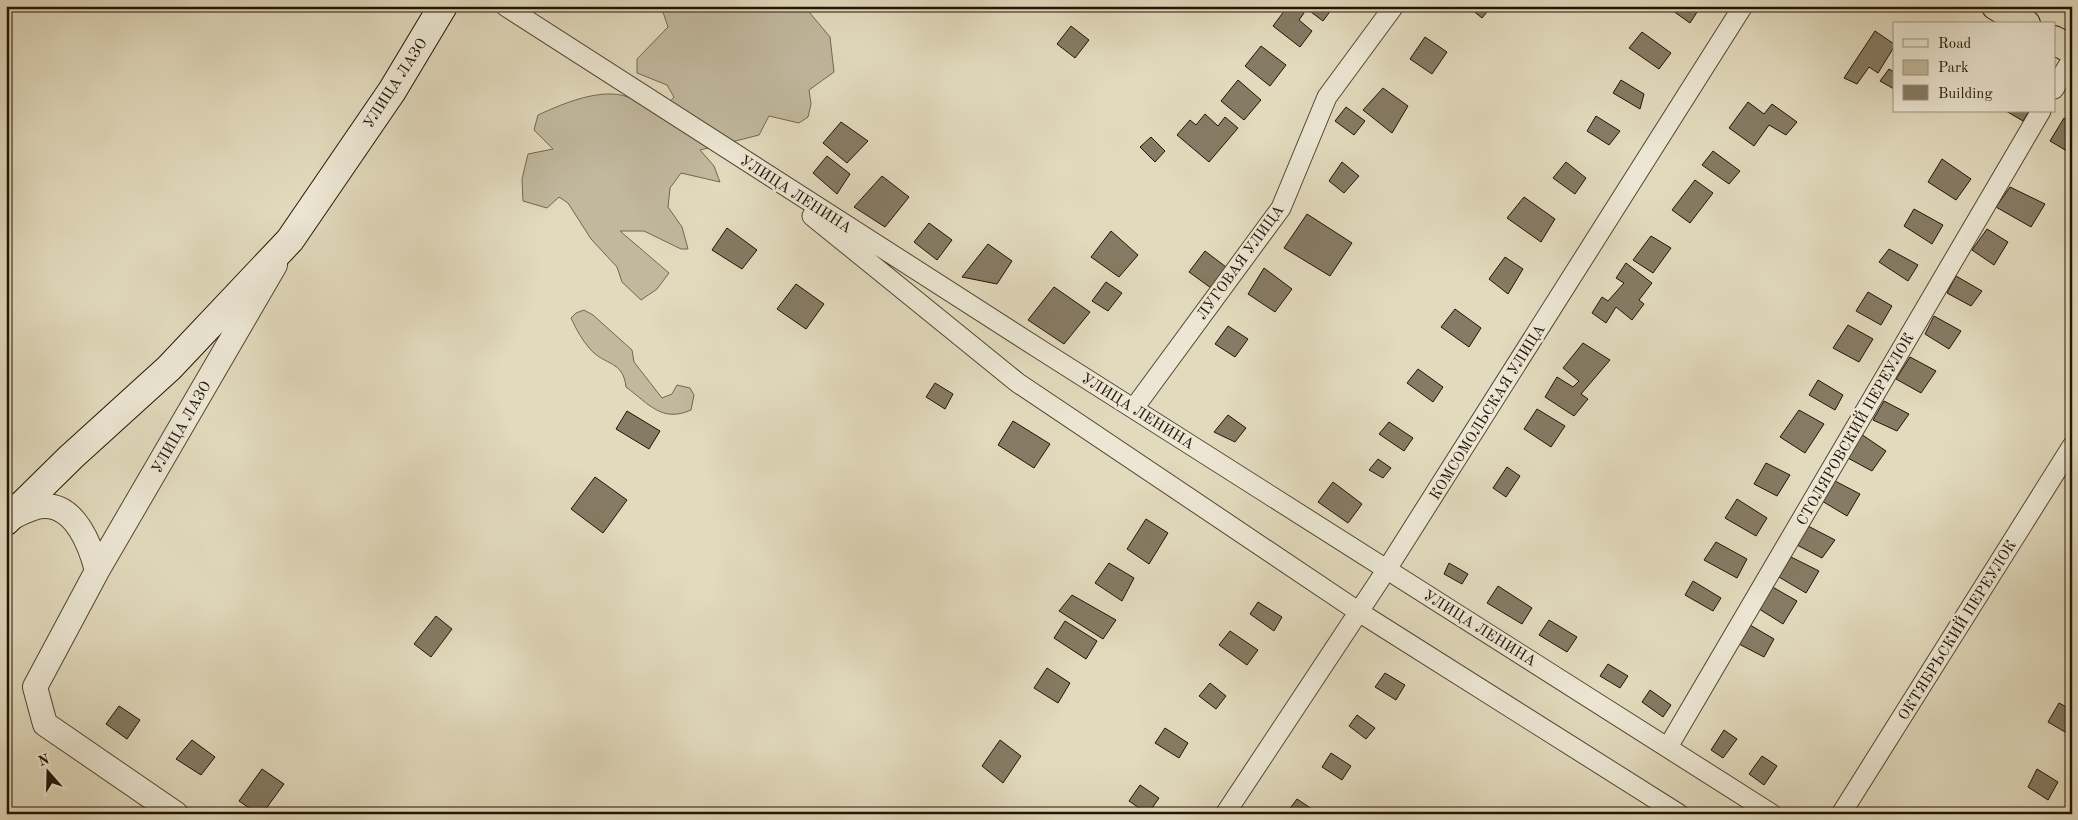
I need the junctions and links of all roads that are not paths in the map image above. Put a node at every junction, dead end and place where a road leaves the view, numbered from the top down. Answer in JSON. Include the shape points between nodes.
{"nodes":[{"id":1,"x":443,"y":6,"type":"edge"},
{"id":2,"x":505,"y":6,"type":"edge"},
{"id":3,"x":1394,"y":6,"type":"edge"},
{"id":4,"x":1743,"y":6,"type":"edge"},
{"id":5,"x":1996,"y":6,"type":"edge"},
{"id":6,"x":2023,"y":22,"type":"edge"},
{"id":7,"x":2056,"y":41,"type":"edge"},
{"id":8,"x":2072,"y":50,"type":"edge"},
{"id":9,"x":2072,"y":59,"type":"edge"},
{"id":10,"x":2056,"y":86,"type":"edge"},
{"id":11,"x":2040,"y":112,"type":"edge"},
{"id":12,"x":740,"y":158,"type":"junction"},
{"id":13,"x":290,"y":240,"type":"junction"},
{"id":14,"x":1134,"y":408,"type":"junction"},
{"id":15,"x":2072,"y":446,"type":"edge"},
{"id":16,"x":7,"y":520,"type":"edge"},
{"id":17,"x":1387,"y":569,"type":"junction"},
{"id":18,"x":97,"y":571,"type":"junction"},
{"id":19,"x":1359,"y":612,"type":"junction"},
{"id":20,"x":1668,"y":747,"type":"junction"},
{"id":21,"x":176,"y":814,"type":"edge"},
{"id":22,"x":1225,"y":814,"type":"edge"},
{"id":23,"x":1678,"y":814,"type":"edge"},
{"id":24,"x":1772,"y":814,"type":"edge"},
{"id":25,"x":1841,"y":814,"type":"edge"}],
"edges":[{"from":1,"to":13,"type":"main road","name":"УЛИЦА ЛАЗО","via":[[392,91]]},
{"from":2,"to":12,"type":"street","name":"УЛИЦА ЛЕНИНА"},
{"from":3,"to":14,"type":"street","name":"ЛУГОВАЯ УЛИЦА","via":[[1327,98],[1281,208]]},
{"from":4,"to":17,"type":"street","name":"КОМСОМОЛЬСКАЯ УЛИЦА"},
{"from":5,"to":6,"type":"highway"},
{"from":7,"to":8,"type":"highway"},
{"from":9,"to":10,"type":"street"},
{"from":11,"to":20,"type":"street","name":"СТОЛЯРОВСКИЙ ПЕРЕУЛОК"},
{"from":12,"to":14,"type":"street","name":"УЛИЦА ЛЕНИНА"},
{"from":12,"to":19,"type":"street","via":[[1018,383]]},
{"from":13,"to":16,"type":"main road","via":[[169,368]]},
{"from":13,"to":18,"type":"street","name":"УЛИЦА ЛАЗО"},
{"from":14,"to":17,"type":"street","name":"УЛИЦА ЛЕНИНА"},
{"from":15,"to":25,"type":"street","name":"ОКТЯБРЬСКИЙ ПЕРЕУЛОК"},
{"from":16,"to":18,"type":"street","via":[[27,510],[44,506],[55,508],[76,524],[86,537]]},
{"from":17,"to":19,"type":"street","name":"КОМСОМОЛЬСКАЯ УЛИЦА"},
{"from":17,"to":20,"type":"street","name":"УЛИЦА ЛЕНИНА"},
{"from":18,"to":21,"type":"street","name":"УЛИЦА ЛАЗО","via":[[35,687],[45,724]]},
{"from":19,"to":22,"type":"street","name":"КОМСОМОЛЬСКАЯ УЛИЦА"},
{"from":19,"to":23,"type":"street"},
{"from":20,"to":24,"type":"street","name":"УЛИЦА ЛЕНИНА"}]}
